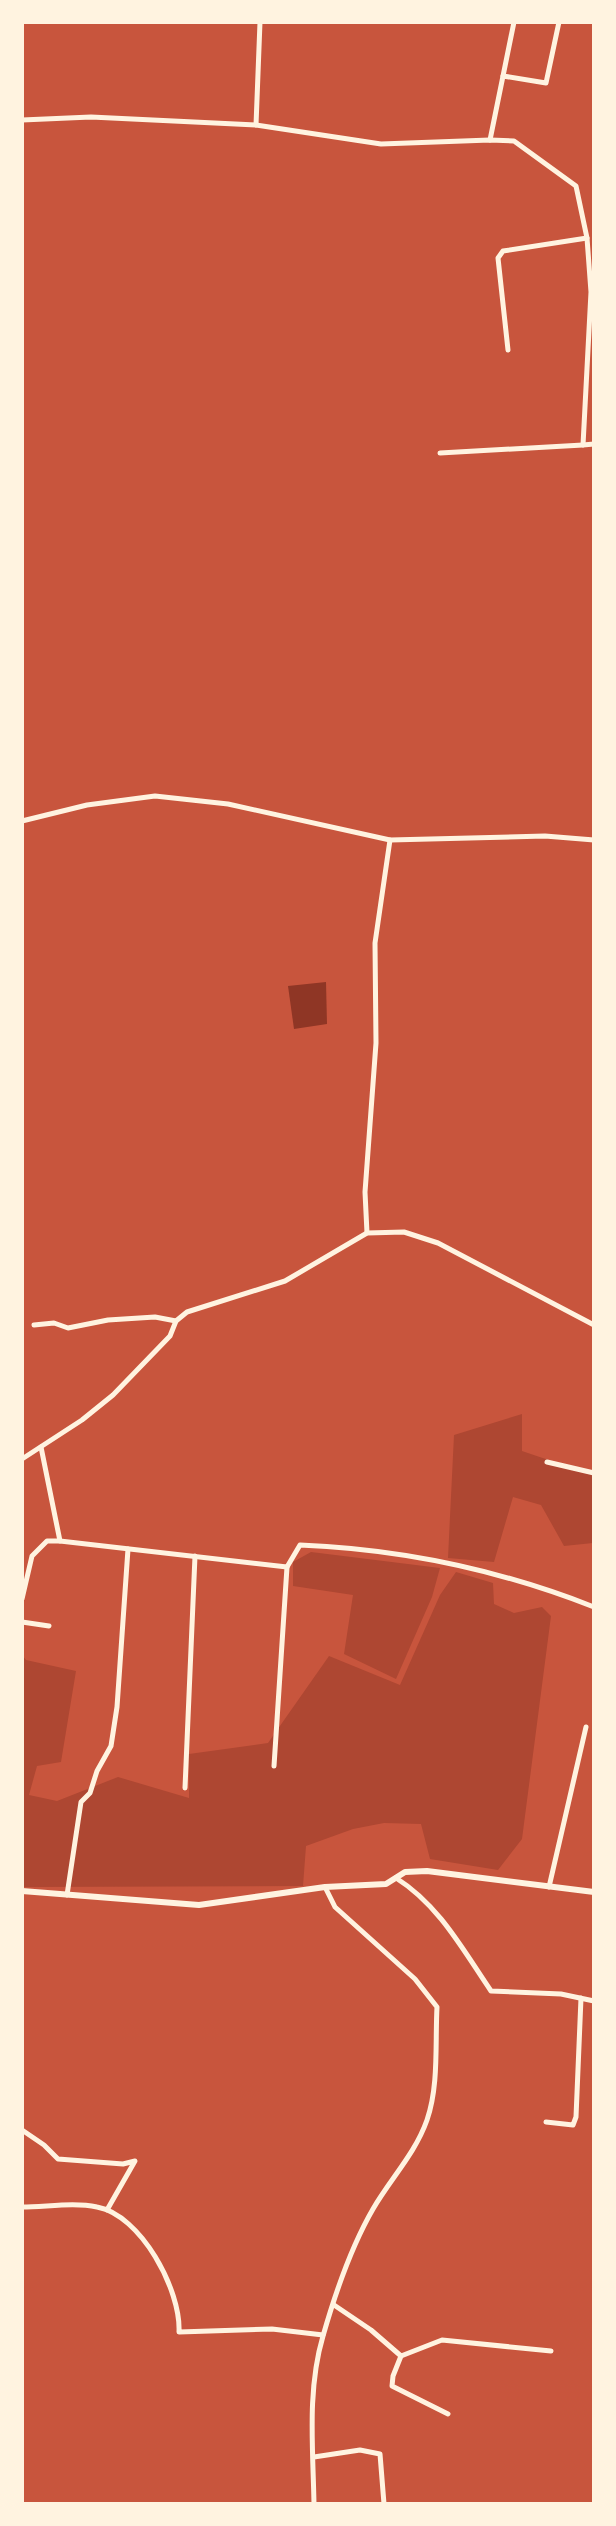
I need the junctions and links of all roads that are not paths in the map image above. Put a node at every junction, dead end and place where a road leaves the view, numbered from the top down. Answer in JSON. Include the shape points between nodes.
{"nodes":[{"id":1,"x":260,"y":22,"type":"edge"},
{"id":2,"x":514,"y":22,"type":"edge"},
{"id":3,"x":559,"y":22,"type":"edge"},
{"id":4,"x":503,"y":76,"type":"junction"},
{"id":5,"x":22,"y":120,"type":"edge"},
{"id":6,"x":256,"y":125,"type":"junction"},
{"id":7,"x":490,"y":140,"type":"junction"},
{"id":8,"x":587,"y":238,"type":"junction"},
{"id":9,"x":592,"y":292,"type":"edge"},
{"id":10,"x":508,"y":351,"type":"dead end"},
{"id":11,"x":594,"y":444,"type":"edge"},
{"id":12,"x":583,"y":445,"type":"junction"},
{"id":13,"x":440,"y":453,"type":"dead end"},
{"id":14,"x":22,"y":821,"type":"edge"},
{"id":15,"x":390,"y":840,"type":"junction"},
{"id":16,"x":594,"y":840,"type":"edge"},
{"id":17,"x":367,"y":1233,"type":"junction"},
{"id":18,"x":176,"y":1321,"type":"junction"},
{"id":19,"x":34,"y":1325,"type":"dead end"},
{"id":20,"x":594,"y":1325,"type":"edge"},
{"id":21,"x":41,"y":1447,"type":"junction"},
{"id":22,"x":22,"y":1459,"type":"edge"},
{"id":23,"x":547,"y":1462,"type":"dead end"},
{"id":24,"x":594,"y":1473,"type":"edge"},
{"id":25,"x":60,"y":1541,"type":"junction"},
{"id":26,"x":128,"y":1549,"type":"junction"},
{"id":27,"x":195,"y":1556,"type":"junction"},
{"id":28,"x":287,"y":1567,"type":"junction"},
{"id":29,"x":22,"y":1599,"type":"edge"},
{"id":30,"x":594,"y":1607,"type":"edge"},
{"id":31,"x":22,"y":1622,"type":"edge"},
{"id":32,"x":49,"y":1626,"type":"dead end"},
{"id":33,"x":586,"y":1727,"type":"dead end"},
{"id":34,"x":274,"y":1766,"type":"dead end"},
{"id":35,"x":185,"y":1788,"type":"dead end"},
{"id":36,"x":396,"y":1878,"type":"junction"},
{"id":37,"x":325,"y":1887,"type":"junction"},
{"id":38,"x":549,"y":1887,"type":"junction"},
{"id":39,"x":22,"y":1892,"type":"edge"},
{"id":40,"x":594,"y":1892,"type":"edge"},
{"id":41,"x":67,"y":1895,"type":"junction"},
{"id":42,"x":581,"y":1998,"type":"junction"},
{"id":43,"x":594,"y":2001,"type":"edge"},
{"id":44,"x":546,"y":2122,"type":"dead end"},
{"id":45,"x":22,"y":2130,"type":"edge"},
{"id":46,"x":22,"y":2207,"type":"edge"},
{"id":47,"x":107,"y":2210,"type":"junction"},
{"id":48,"x":334,"y":2305,"type":"junction"},
{"id":49,"x":323,"y":2335,"type":"junction"},
{"id":50,"x":551,"y":2351,"type":"dead end"},
{"id":51,"x":401,"y":2356,"type":"junction"},
{"id":52,"x":448,"y":2414,"type":"dead end"},
{"id":53,"x":314,"y":2457,"type":"junction"},
{"id":54,"x":314,"y":2504,"type":"edge"},
{"id":55,"x":384,"y":2504,"type":"edge"}],
"edges":[{"from":1,"to":6,"type":"street"},
{"from":2,"to":4,"type":"street"},
{"from":3,"to":4,"type":"street","via":[[546,82]]},
{"from":4,"to":7,"type":"street"},
{"from":5,"to":6,"type":"street","via":[[91,117]]},
{"from":6,"to":7,"type":"street","via":[[381,144]]},
{"from":7,"to":8,"type":"street","via":[[514,141],[576,186]]},
{"from":8,"to":9,"type":"street"},
{"from":8,"to":10,"type":"street","via":[[503,251],[498,258]]},
{"from":9,"to":12,"type":"street"},
{"from":11,"to":12,"type":"street"},
{"from":12,"to":13,"type":"street"},
{"from":14,"to":15,"type":"street","via":[[87,805],[155,796],[228,804]]},
{"from":15,"to":16,"type":"street","via":[[545,836]]},
{"from":15,"to":17,"type":"street","via":[[375,943],[376,1043],[365,1192]]},
{"from":17,"to":18,"type":"street","via":[[285,1281],[188,1312]]},
{"from":17,"to":20,"type":"street","via":[[404,1232],[438,1243]]},
{"from":18,"to":19,"type":"street","via":[[155,1317],[68,1328],[54,1323]]},
{"from":18,"to":21,"type":"street","via":[[170,1336],[113,1395]]},
{"from":21,"to":22,"type":"street"},
{"from":21,"to":25,"type":"street"},
{"from":23,"to":24,"type":"street"},
{"from":25,"to":26,"type":"street"},
{"from":25,"to":29,"type":"street","via":[[47,1541],[32,1556]]},
{"from":26,"to":27,"type":"street"},
{"from":26,"to":41,"type":"street","via":[[111,1746],[90,1793],[81,1802]]},
{"from":27,"to":28,"type":"street"},
{"from":27,"to":35,"type":"street"},
{"from":28,"to":30,"type":"street","via":[[300,1545],[444,1560]]},
{"from":28,"to":34,"type":"street"},
{"from":31,"to":32,"type":"street"},
{"from":33,"to":38,"type":"street"},
{"from":36,"to":37,"type":"street","via":[[386,1884]]},
{"from":36,"to":38,"type":"street","via":[[405,1872],[427,1871]]},
{"from":36,"to":42,"type":"street","via":[[437,1914],[491,1991]]},
{"from":37,"to":41,"type":"street","via":[[199,1905]]},
{"from":37,"to":48,"type":"street","via":[[335,1907],[415,1979],[437,2007],[434,2095],[427,2120],[414,2151],[371,2212]]},
{"from":38,"to":40,"type":"street"},
{"from":39,"to":41,"type":"street"},
{"from":42,"to":43,"type":"street"},
{"from":42,"to":44,"type":"street","via":[[576,2117],[573,2125]]},
{"from":45,"to":47,"type":"street","via":[[58,2159],[123,2164],[135,2161]]},
{"from":46,"to":47,"type":"street","via":[[96,2206]]},
{"from":47,"to":49,"type":"street","via":[[125,2220],[142,2237],[168,2280],[180,2318],[179,2332],[272,2329]]},
{"from":48,"to":49,"type":"street"},
{"from":48,"to":51,"type":"street"},
{"from":49,"to":53,"type":"street","via":[[312,2399]]},
{"from":50,"to":51,"type":"street","via":[[442,2340]]},
{"from":51,"to":52,"type":"street","via":[[392,2386]]},
{"from":53,"to":54,"type":"street"},
{"from":53,"to":55,"type":"street","via":[[360,2450],[380,2454]]}]}
